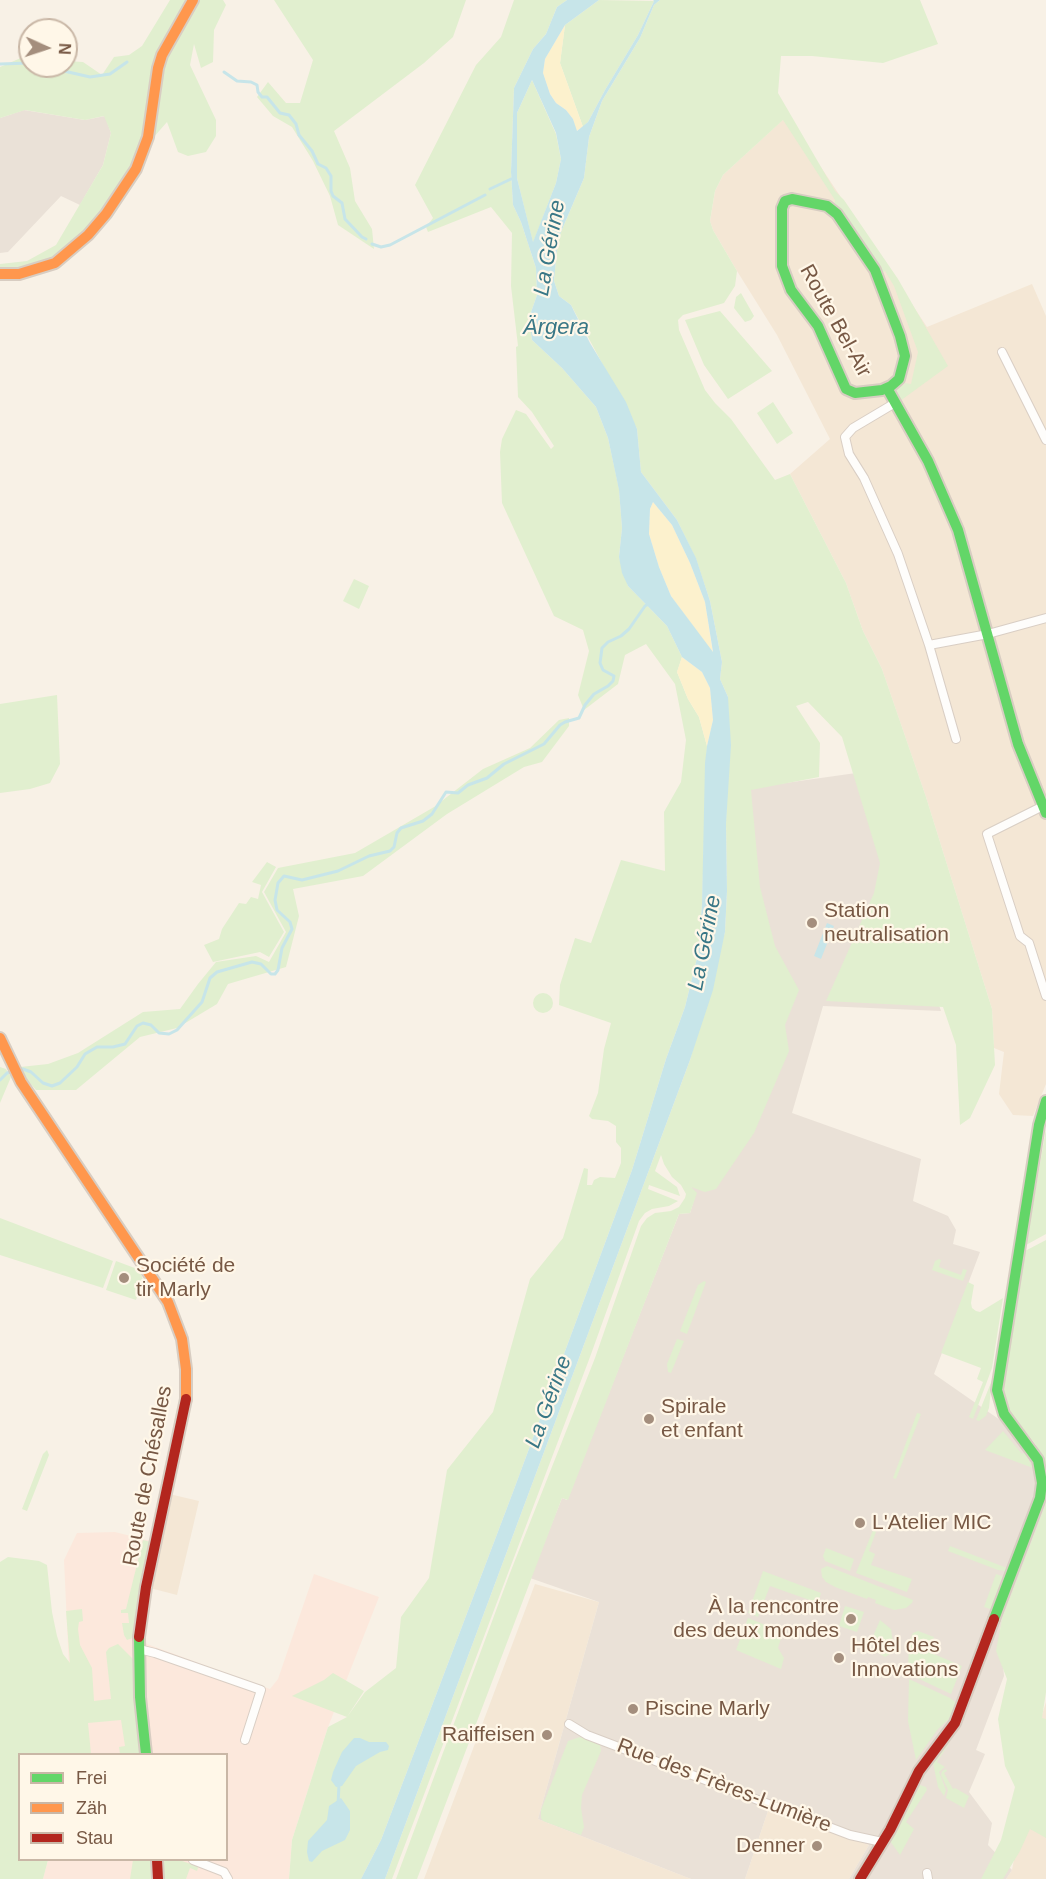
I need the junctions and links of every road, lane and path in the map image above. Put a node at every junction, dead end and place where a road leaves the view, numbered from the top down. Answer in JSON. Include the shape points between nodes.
{"nodes":[{"id":1,"x":194,"y":0,"type":"edge"},
{"id":2,"x":0,"y":274,"type":"edge"},
{"id":3,"x":1002,"y":352,"type":"dead end"},
{"id":4,"x":887,"y":388,"type":"junction"},
{"id":5,"x":895,"y":404,"type":"junction"},
{"id":6,"x":1046,"y":440,"type":"edge"},
{"id":7,"x":1046,"y":618,"type":"edge"},
{"id":8,"x":987,"y":634,"type":"junction"},
{"id":9,"x":929,"y":645,"type":"junction"},
{"id":10,"x":956,"y":739,"type":"dead end"},
{"id":11,"x":1045,"y":809,"type":"edge"},
{"id":12,"x":1046,"y":996,"type":"edge"},
{"id":13,"x":0,"y":1038,"type":"edge"},
{"id":14,"x":1046,"y":1101,"type":"edge"},
{"id":15,"x":139,"y":1649,"type":"junction"},
{"id":16,"x":568,"y":1724,"type":"dead end"},
{"id":17,"x":245,"y":1740,"type":"dead end"},
{"id":18,"x":146,"y":1753,"type":"edge"},
{"id":19,"x":882,"y":1842,"type":"junction"},
{"id":20,"x":157,"y":1861,"type":"edge"},
{"id":21,"x":196,"y":1861,"type":"edge"},
{"id":22,"x":158,"y":1879,"type":"edge"},
{"id":23,"x":228,"y":1879,"type":"edge"},
{"id":24,"x":860,"y":1879,"type":"edge"}],
"edges":[{"from":1,"to":2,"type":"street","via":[[162,55],[148,137],[136,169],[106,214],[55,262],[19,274]]},
{"from":3,"to":6,"type":"street"},
{"from":4,"to":4,"type":"street","name":"Route Bel-Air","via":[[855,393],[846,389],[818,326],[791,290],[782,266],[785,201],[827,206],[837,214],[875,270],[905,356],[899,378]]},
{"from":4,"to":5,"type":"street","name":"Route Bel-Air"},
{"from":5,"to":8,"type":"street","name":"Route Bel-Air","via":[[949,506]]},
{"from":5,"to":9,"type":"street","via":[[853,428],[845,437],[849,454],[898,554]]},
{"from":7,"to":8,"type":"street"},
{"from":8,"to":9,"type":"street"},
{"from":8,"to":11,"type":"street","name":"Route Bel-Air","via":[[1018,744]]},
{"from":9,"to":10,"type":"street"},
{"from":11,"to":12,"type":"street","via":[[987,834],[1020,936],[1029,943]]},
{"from":13,"to":15,"type":"street","name":"Route de Chésalles","via":[[21,1082],[168,1302],[182,1339],[187,1394],[144,1598]]},
{"from":14,"to":19,"type":"street","via":[[997,1390],[1005,1414],[1038,1460],[1042,1492],[955,1723],[919,1771]]},
{"from":15,"to":17,"type":"street","via":[[261,1690]]},
{"from":15,"to":18,"type":"street","name":"Route de Chésalles"},
{"from":16,"to":19,"type":"street","name":"Rue des Frères-Lumière","via":[[587,1735],[850,1835]]},
{"from":19,"to":24,"type":"street"},
{"from":20,"to":22,"type":"street"},
{"from":21,"to":23,"type":"street","via":[[224,1872]]}]}
